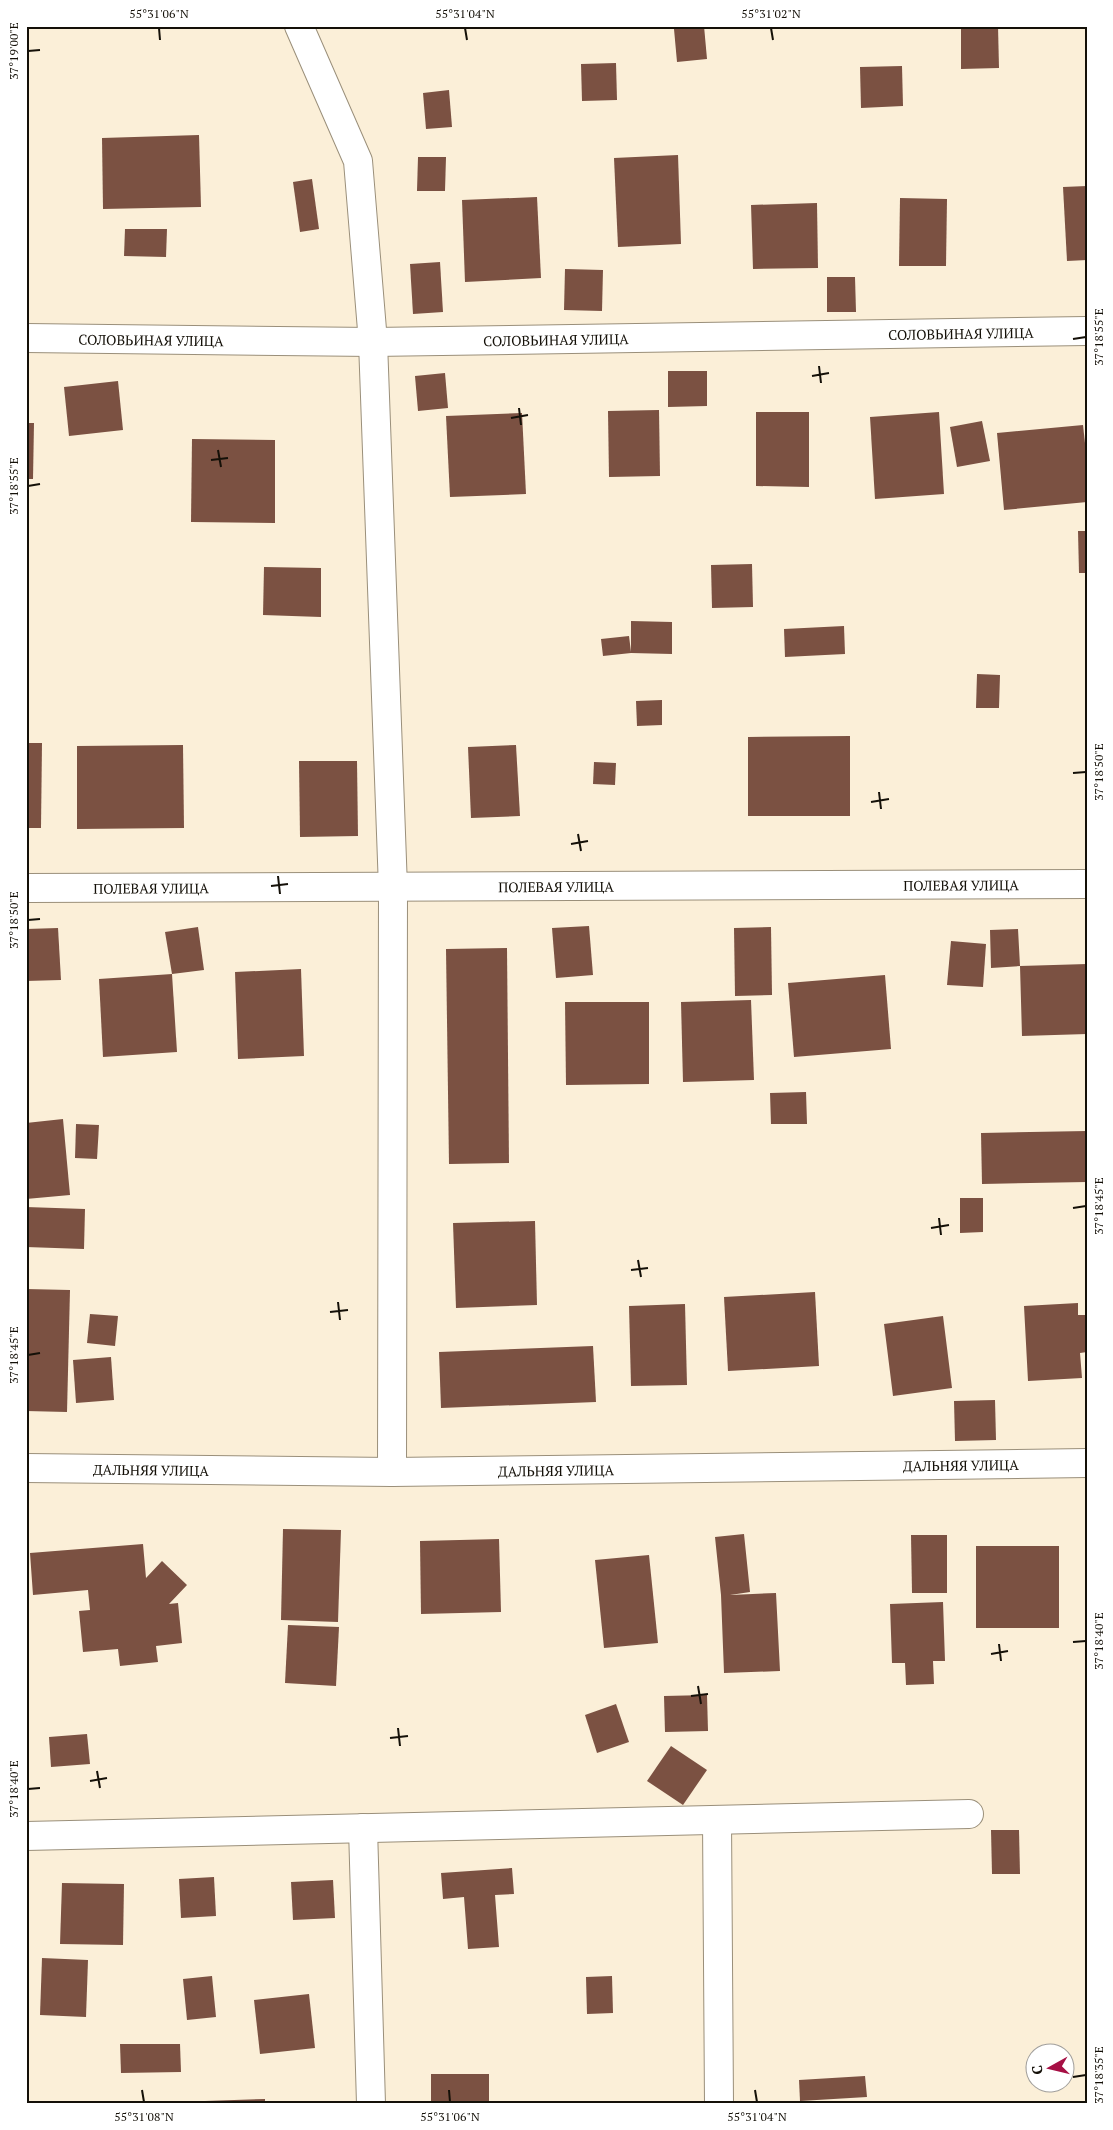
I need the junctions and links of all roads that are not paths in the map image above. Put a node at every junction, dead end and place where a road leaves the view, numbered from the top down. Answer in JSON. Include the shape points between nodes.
{"nodes":[{"id":1,"x":299,"y":26,"type":"edge"},
{"id":2,"x":1087,"y":331,"type":"edge"},
{"id":3,"x":26,"y":338,"type":"edge"},
{"id":4,"x":374,"y":342,"type":"junction"},
{"id":5,"x":1087,"y":884,"type":"edge"},
{"id":6,"x":26,"y":888,"type":"edge"},
{"id":7,"x":393,"y":888,"type":"junction"},
{"id":8,"x":1087,"y":1463,"type":"edge"},
{"id":9,"x":26,"y":1468,"type":"edge"},
{"id":10,"x":392,"y":1472,"type":"junction"},
{"id":11,"x":968,"y":1814,"type":"dead end"},
{"id":12,"x":717,"y":1820,"type":"junction"},
{"id":13,"x":363,"y":1828,"type":"junction"},
{"id":14,"x":26,"y":1836,"type":"edge"},
{"id":15,"x":371,"y":2104,"type":"edge"},
{"id":16,"x":718,"y":2104,"type":"edge"}],
"edges":[{"from":1,"to":4,"type":"street","via":[[358,162]]},
{"from":2,"to":4,"type":"street","name":"СОЛОВЬИНАЯ УЛИЦА"},
{"from":3,"to":4,"type":"street","name":"СОЛОВЬИНАЯ УЛИЦА"},
{"from":4,"to":7,"type":"street"},
{"from":5,"to":7,"type":"street","name":"ПОЛЕВАЯ УЛИЦА"},
{"from":6,"to":7,"type":"street","name":"ПОЛЕВАЯ УЛИЦА"},
{"from":7,"to":10,"type":"street"},
{"from":8,"to":10,"type":"street","name":"ДАЛЬНЯЯ УЛИЦА"},
{"from":9,"to":10,"type":"street","name":"ДАЛЬНЯЯ УЛИЦА"},
{"from":11,"to":12,"type":"street"},
{"from":12,"to":13,"type":"street"},
{"from":12,"to":16,"type":"street"},
{"from":13,"to":14,"type":"street"},
{"from":13,"to":15,"type":"street"}]}
